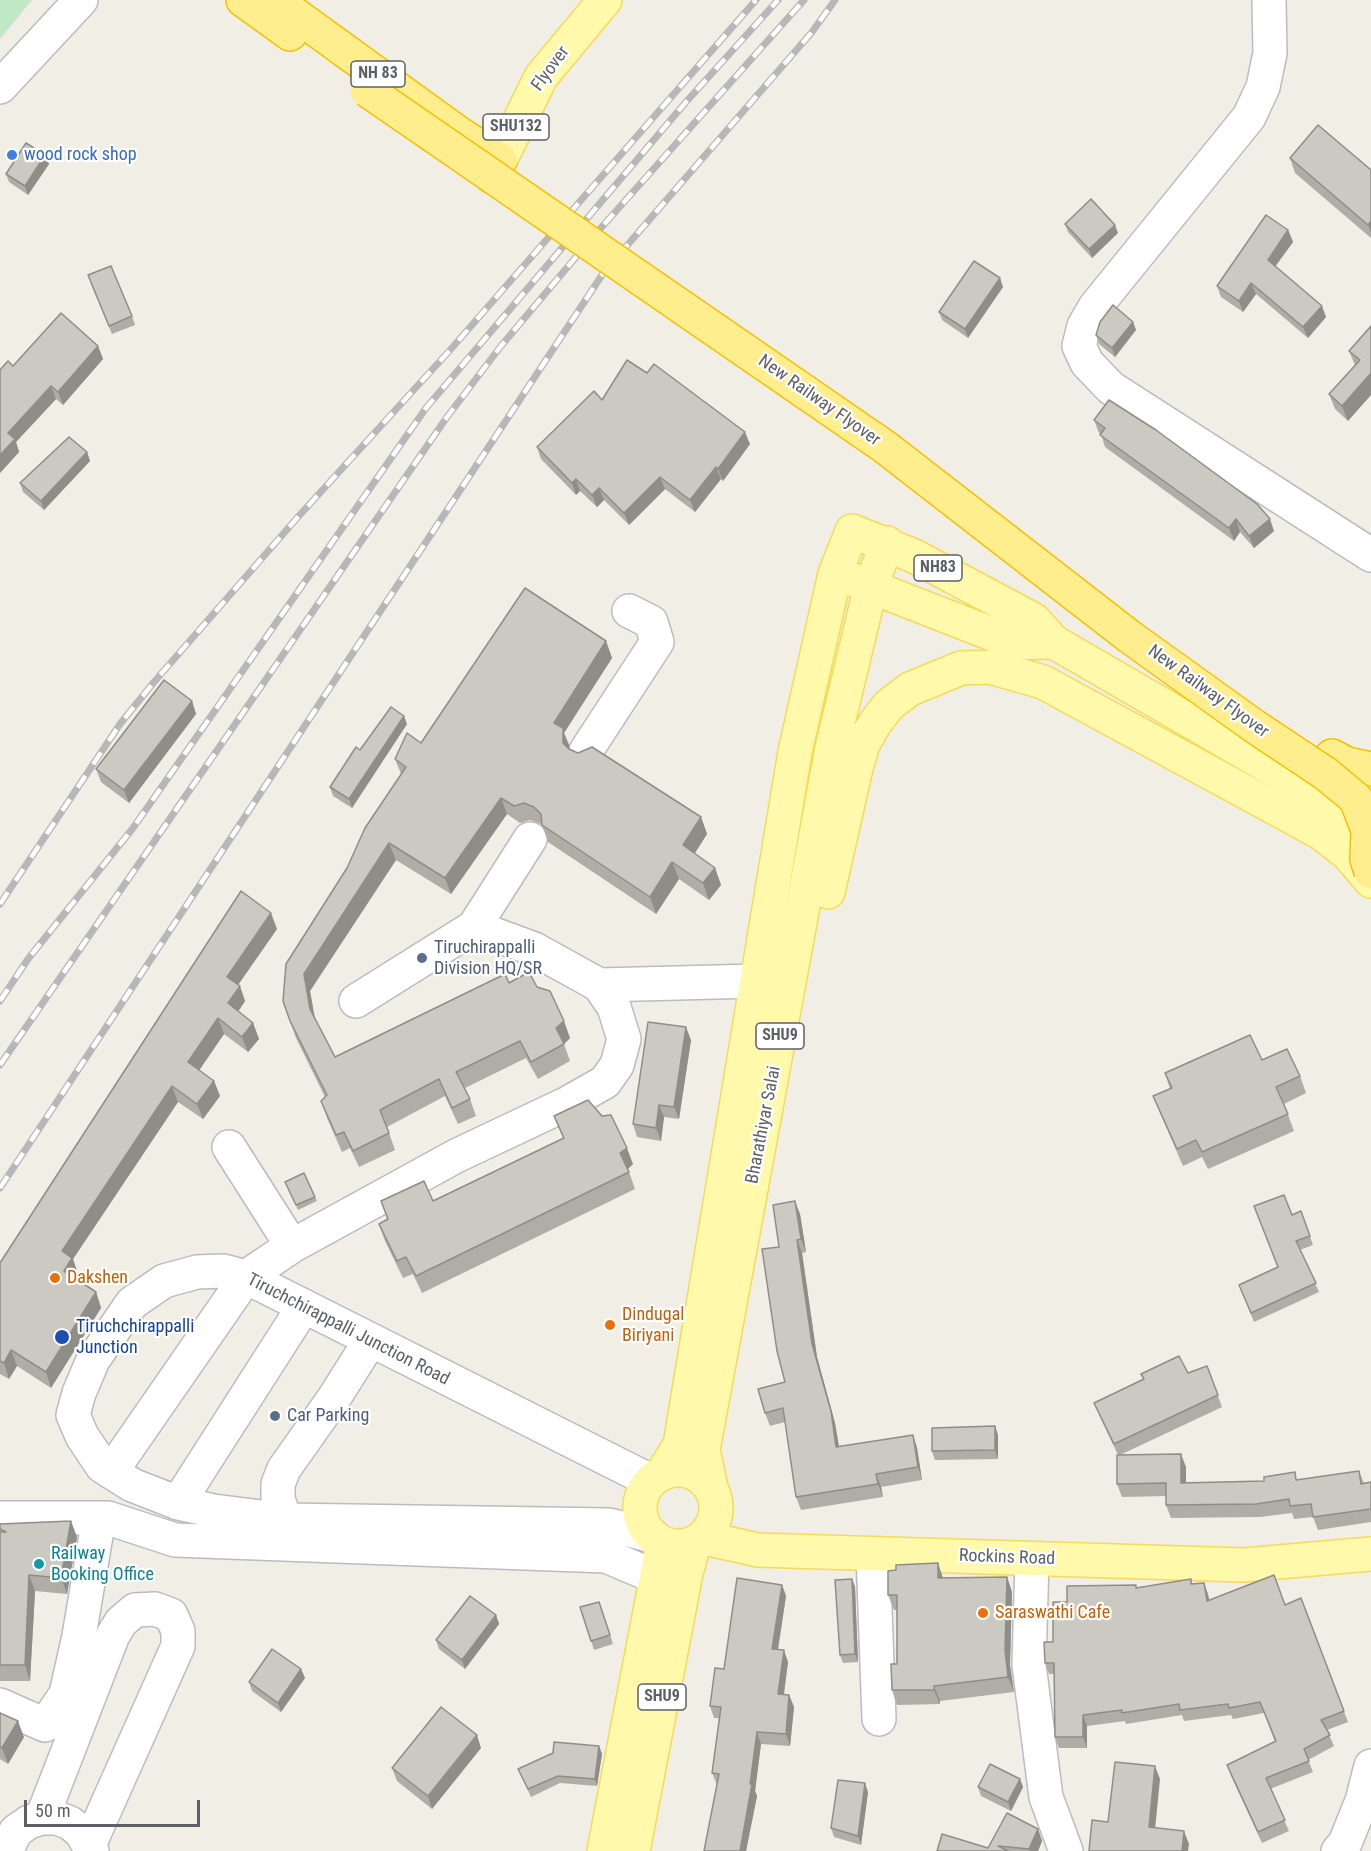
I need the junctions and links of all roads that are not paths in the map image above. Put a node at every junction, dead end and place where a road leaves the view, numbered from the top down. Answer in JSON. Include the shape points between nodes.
{"nodes":[{"id":1,"x":81,"y":0,"type":"edge"},
{"id":2,"x":243,"y":0,"type":"edge"},
{"id":3,"x":275,"y":0,"type":"edge"},
{"id":4,"x":582,"y":0,"type":"edge"},
{"id":5,"x":605,"y":0,"type":"edge"},
{"id":6,"x":1269,"y":0,"type":"edge"},
{"id":7,"x":0,"y":87,"type":"edge"},
{"id":8,"x":487,"y":162,"type":"junction"},
{"id":9,"x":886,"y":543,"type":"junction"},
{"id":10,"x":1371,"y":555,"type":"edge"},
{"id":11,"x":836,"y":574,"type":"junction"},
{"id":12,"x":871,"y":586,"type":"junction"},
{"id":13,"x":629,"y":611,"type":"dead end"},
{"id":14,"x":1054,"y":642,"type":"junction"},
{"id":15,"x":586,"y":751,"type":"edge"},
{"id":16,"x":1371,"y":769,"type":"edge"},
{"id":17,"x":1370,"y":824,"type":"edge"},
{"id":18,"x":530,"y":839,"type":"dead end"},
{"id":19,"x":1371,"y":872,"type":"edge"},
{"id":20,"x":1371,"y":881,"type":"edge"},
{"id":21,"x":474,"y":927,"type":"junction"},
{"id":22,"x":793,"y":969,"type":"junction"},
{"id":23,"x":756,"y":981,"type":"junction"},
{"id":24,"x":599,"y":985,"type":"junction"},
{"id":25,"x":356,"y":1002,"type":"dead end"},
{"id":26,"x":230,"y":1147,"type":"dead end"},
{"id":27,"x":292,"y":1246,"type":"junction"},
{"id":28,"x":246,"y":1277,"type":"junction"},
{"id":29,"x":304,"y":1306,"type":"junction"},
{"id":30,"x":370,"y":1341,"type":"junction"},
{"id":31,"x":111,"y":1472,"type":"junction"},
{"id":32,"x":657,"y":1478,"type":"junction"},
{"id":33,"x":178,"y":1503,"type":"junction"},
{"id":34,"x":0,"y":1518,"type":"edge"},
{"id":35,"x":99,"y":1518,"type":"junction"},
{"id":36,"x":285,"y":1520,"type":"junction"},
{"id":37,"x":690,"y":1528,"type":"junction"},
{"id":38,"x":873,"y":1554,"type":"junction"},
{"id":39,"x":1371,"y":1554,"type":"edge"},
{"id":40,"x":1032,"y":1558,"type":"junction"},
{"id":41,"x":1312,"y":1558,"type":"junction"},
{"id":42,"x":656,"y":1577,"type":"junction"},
{"id":43,"x":0,"y":1705,"type":"edge"},
{"id":44,"x":879,"y":1719,"type":"dead end"},
{"id":45,"x":1371,"y":1766,"type":"edge"},
{"id":46,"x":42,"y":1818,"type":"junction"},
{"id":47,"x":91,"y":1847,"type":"edge"},
{"id":48,"x":6,"y":1851,"type":"edge"},
{"id":49,"x":604,"y":1851,"type":"edge"},
{"id":50,"x":633,"y":1851,"type":"edge"},
{"id":51,"x":1066,"y":1851,"type":"edge"},
{"id":52,"x":1338,"y":1851,"type":"edge"}],
"edges":[{"from":1,"to":7,"type":"street"},
{"from":2,"to":8,"type":"highway","name":"New Railway Flyover","number":"NH 83","bridge":true,"via":[[367,90]]},
{"from":3,"to":8,"type":"highway","name":"New Railway Flyover","number":"NH 83","via":[[457,132]]},
{"from":4,"to":8,"type":"main road","name":"Flyover","via":[[524,77]]},
{"from":5,"to":8,"type":"main road","name":"Flyover","number":"SHU132","via":[[541,77]]},
{"from":6,"to":10,"type":"street","via":[[1270,53],[1263,87],[1249,117],[1095,308],[1084,326],[1079,346],[1087,363],[1112,388]]},
{"from":8,"to":16,"type":"highway","name":"New Railway Flyover","via":[[878,422],[1168,640],[1332,756]]},
{"from":8,"to":17,"type":"highway","name":"New Railway Flyover","bridge":true,"via":[[885,447],[1130,637],[1326,774],[1356,799]]},
{"from":9,"to":11,"type":"main road","number":"NH83","via":[[852,531]]},
{"from":9,"to":12,"type":"main road","name":"Bharathiyar Salai"},
{"from":9,"to":14,"type":"main road","number":"NH83","via":[[1034,620]]},
{"from":11,"to":12,"type":"main road"},
{"from":11,"to":23,"type":"main road","name":"Bharathiyar Salai","number":"SHU9","via":[[795,752]]},
{"from":12,"to":14,"type":"main road","via":[[1015,643]]},
{"from":12,"to":22,"type":"main road","name":"Bharathiyar Salai","number":"SHU9","via":[[832,748]]},
{"from":13,"to":15,"type":"street","via":[[651,622],[657,642]]},
{"from":14,"to":17,"type":"main road","via":[[1357,820]]},
{"from":17,"to":19,"type":"highway","bridge":true,"via":[[1367,859]]},
{"from":18,"to":21,"type":"street"},
{"from":20,"to":22,"type":"main road","via":[[1348,854],[1321,833],[1043,682],[990,667],[961,668],[903,694],[882,714],[863,744],[818,937]]},
{"from":21,"to":24,"type":"street","via":[[534,949]]},
{"from":21,"to":25,"type":"street"},
{"from":22,"to":37,"type":"main road","name":"Bharathiyar Salai","number":"SHU9"},
{"from":23,"to":24,"type":"street"},
{"from":23,"to":32,"type":"main road","name":"Bharathiyar Salai","number":"SHU9","via":[[680,1445]]},
{"from":24,"to":27,"type":"street","via":[[614,1007],[624,1039],[616,1065],[605,1082],[456,1156]]},
{"from":26,"to":27,"type":"street"},
{"from":27,"to":28,"type":"street"},
{"from":28,"to":29,"type":"street","name":"Tiruchchirappalli Junction Road"},
{"from":28,"to":31,"type":"street"},
{"from":28,"to":31,"type":"street","name":"Tiruchchirappalli Junction Road","via":[[223,1271],[197,1272],[164,1281],[132,1303],[93,1360],[73,1415],[102,1466]]},
{"from":29,"to":30,"type":"street","name":"Tiruchchirappalli Junction Road"},
{"from":29,"to":33,"type":"street"},
{"from":30,"to":32,"type":"street","name":"Tiruchchirappalli Junction Road"},
{"from":30,"to":36,"type":"street","via":[[284,1469],[278,1499]]},
{"from":31,"to":33,"type":"street","name":"Tiruchchirappalli Junction Road"},
{"from":32,"to":37,"type":"main road","via":[[673,1470],[695,1474]]},
{"from":32,"to":37,"type":"main road","number":"SHU9","via":[[644,1492],[640,1510],[645,1528]]},
{"from":33,"to":36,"type":"street","name":"Tiruchchirappalli Junction Road"},
{"from":34,"to":35,"type":"street"},
{"from":35,"to":42,"type":"street","via":[[175,1540],[606,1557]]},
{"from":35,"to":43,"type":"street","via":[[66,1694],[45,1725]]},
{"from":36,"to":37,"type":"street","name":"Tiruchchirappalli Junction Road"},
{"from":37,"to":38,"type":"main road","name":"Rockins Road","via":[[759,1550]]},
{"from":37,"to":41,"type":"main road","name":"Rockins Road","via":[[912,1540],[1253,1546]]},
{"from":37,"to":42,"type":"main road","name":"Bharathiyar Salai","number":"SHU9"},
{"from":37,"to":50,"type":"main road","name":"Bharathiyar Salai","number":"SHU9","via":[[686,1573]]},
{"from":38,"to":40,"type":"main road","name":"Rockins Road"},
{"from":38,"to":44,"type":"street"},
{"from":39,"to":41,"type":"main road","name":"Rockins Road"},
{"from":40,"to":41,"type":"main road","name":"Rockins Road","via":[[1244,1565]]},
{"from":40,"to":51,"type":"street","via":[[1029,1665],[1046,1797]]},
{"from":42,"to":49,"type":"main road","name":"Bharathiyar Salai","number":"SHU9"},
{"from":45,"to":52,"type":"street","via":[[1362,1801]]},
{"from":46,"to":47,"type":"street","via":[[70,1823]]},
{"from":46,"to":47,"type":"street","via":[[121,1622],[135,1610],[155,1609],[171,1615],[178,1631],[178,1646]]},
{"from":46,"to":48,"type":"street","via":[[16,1831]]}]}
